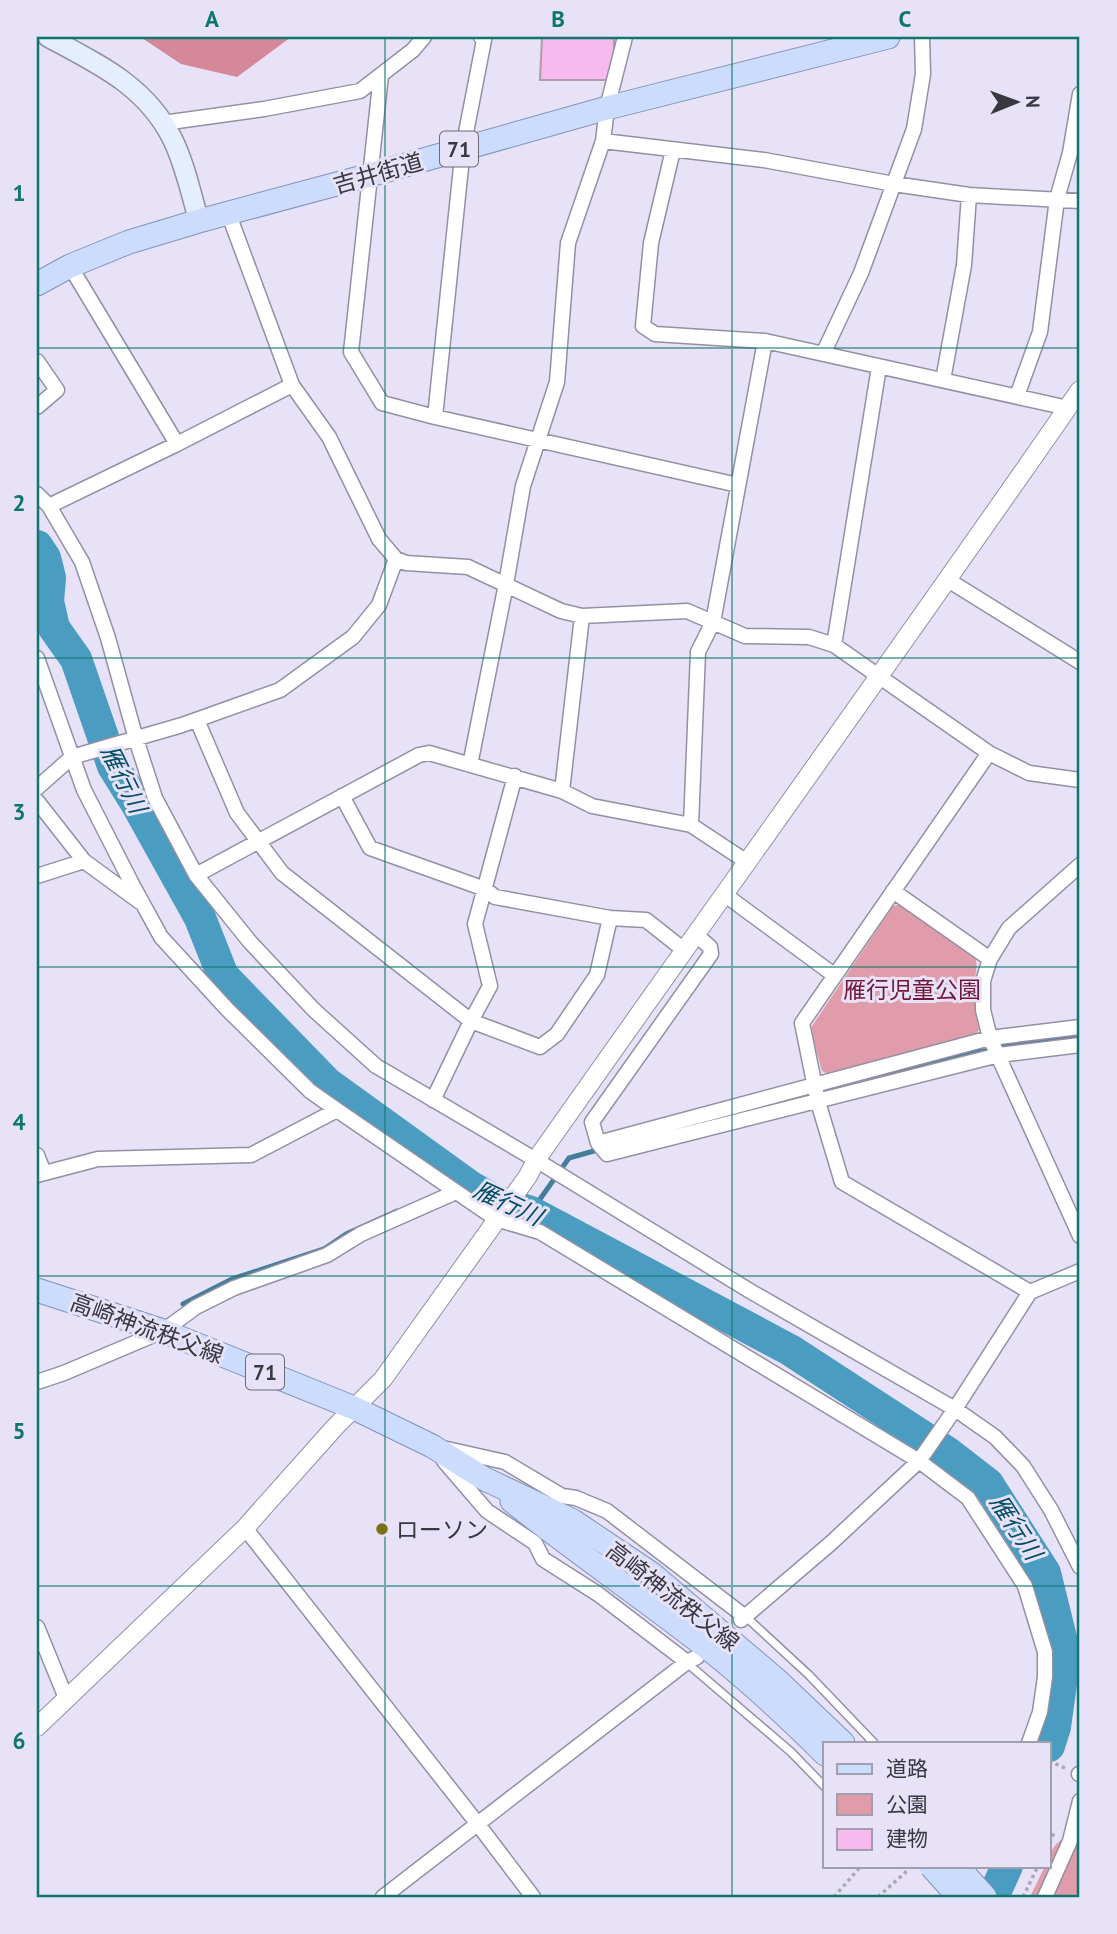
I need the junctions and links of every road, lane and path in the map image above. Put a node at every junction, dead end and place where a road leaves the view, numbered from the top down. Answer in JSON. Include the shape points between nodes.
{"nodes":[{"id":1,"x":48,"y":37,"type":"edge"},
{"id":2,"x":410,"y":37,"type":"edge"},
{"id":3,"x":424,"y":37,"type":"edge"},
{"id":4,"x":481,"y":37,"type":"edge"},
{"id":5,"x":625,"y":37,"type":"edge"},
{"id":6,"x":888,"y":37,"type":"edge"},
{"id":7,"x":922,"y":37,"type":"edge"},
{"id":8,"x":848,"y":42,"type":"edge"},
{"id":9,"x":399,"y":61,"type":"junction"},
{"id":10,"x":381,"y":75,"type":"junction"},
{"id":11,"x":1080,"y":94,"type":"edge"},
{"id":12,"x":607,"y":108,"type":"junction"},
{"id":13,"x":163,"y":123,"type":"junction"},
{"id":14,"x":603,"y":141,"type":"junction"},
{"id":15,"x":463,"y":148,"type":"junction"},
{"id":16,"x":673,"y":150,"type":"junction"},
{"id":17,"x":370,"y":175,"type":"junction"},
{"id":18,"x":894,"y":184,"type":"junction"},
{"id":19,"x":969,"y":195,"type":"junction"},
{"id":20,"x":1057,"y":199,"type":"junction"},
{"id":21,"x":1080,"y":201,"type":"edge"},
{"id":22,"x":229,"y":215,"type":"junction"},
{"id":23,"x":200,"y":221,"type":"junction"},
{"id":24,"x":70,"y":266,"type":"junction"},
{"id":25,"x":37,"y":284,"type":"edge"},
{"id":26,"x":765,"y":341,"type":"junction"},
{"id":27,"x":823,"y":354,"type":"junction"},
{"id":28,"x":37,"y":361,"type":"edge"},
{"id":29,"x":879,"y":367,"type":"junction"},
{"id":30,"x":943,"y":380,"type":"junction"},
{"id":31,"x":292,"y":384,"type":"junction"},
{"id":32,"x":1080,"y":390,"type":"edge"},
{"id":33,"x":1017,"y":396,"type":"junction"},
{"id":34,"x":37,"y":407,"type":"edge"},
{"id":35,"x":1068,"y":408,"type":"junction"},
{"id":36,"x":435,"y":417,"type":"junction"},
{"id":37,"x":537,"y":440,"type":"junction"},
{"id":38,"x":177,"y":444,"type":"junction"},
{"id":39,"x":738,"y":485,"type":"junction"},
{"id":40,"x":37,"y":494,"type":"edge"},
{"id":41,"x":49,"y":506,"type":"junction"},
{"id":42,"x":396,"y":559,"type":"junction"},
{"id":43,"x":948,"y":580,"type":"junction"},
{"id":44,"x":506,"y":584,"type":"junction"},
{"id":45,"x":582,"y":616,"type":"junction"},
{"id":46,"x":713,"y":622,"type":"junction"},
{"id":47,"x":834,"y":645,"type":"junction"},
{"id":48,"x":37,"y":657,"type":"edge"},
{"id":49,"x":1078,"y":657,"type":"edge"},
{"id":50,"x":880,"y":677,"type":"junction"},
{"id":51,"x":197,"y":720,"type":"junction"},
{"id":52,"x":136,"y":739,"type":"junction"},
{"id":53,"x":989,"y":753,"type":"junction"},
{"id":54,"x":72,"y":757,"type":"junction"},
{"id":55,"x":470,"y":765,"type":"junction"},
{"id":56,"x":515,"y":776,"type":"junction"},
{"id":57,"x":1080,"y":780,"type":"edge"},
{"id":58,"x":37,"y":788,"type":"edge"},
{"id":59,"x":562,"y":791,"type":"junction"},
{"id":60,"x":342,"y":796,"type":"junction"},
{"id":61,"x":37,"y":801,"type":"edge"},
{"id":62,"x":691,"y":825,"type":"junction"},
{"id":63,"x":257,"y":842,"type":"junction"},
{"id":64,"x":84,"y":861,"type":"junction"},
{"id":65,"x":747,"y":862,"type":"junction"},
{"id":66,"x":1078,"y":871,"type":"edge"},
{"id":67,"x":196,"y":875,"type":"junction"},
{"id":68,"x":37,"y":876,"type":"edge"},
{"id":69,"x":485,"y":889,"type":"junction"},
{"id":70,"x":893,"y":891,"type":"junction"},
{"id":71,"x":724,"y":894,"type":"junction"},
{"id":72,"x":144,"y":905,"type":"junction"},
{"id":73,"x":610,"y":918,"type":"junction"},
{"id":74,"x":695,"y":934,"type":"junction"},
{"id":75,"x":684,"y":950,"type":"junction"},
{"id":76,"x":989,"y":959,"type":"junction"},
{"id":77,"x":834,"y":975,"type":"junction"},
{"id":78,"x":471,"y":1021,"type":"junction"},
{"id":79,"x":1080,"y":1027,"type":"edge"},
{"id":80,"x":990,"y":1038,"type":"junction"},
{"id":81,"x":1080,"y":1045,"type":"edge"},
{"id":82,"x":999,"y":1055,"type":"junction"},
{"id":83,"x":816,"y":1084,"type":"junction"},
{"id":84,"x":433,"y":1100,"type":"junction"},
{"id":85,"x":818,"y":1102,"type":"junction"},
{"id":86,"x":337,"y":1110,"type":"junction"},
{"id":87,"x":598,"y":1143,"type":"junction"},
{"id":88,"x":37,"y":1155,"type":"edge"},
{"id":89,"x":536,"y":1160,"type":"junction"},
{"id":90,"x":40,"y":1174,"type":"edge"},
{"id":91,"x":456,"y":1192,"type":"junction"},
{"id":92,"x":496,"y":1219,"type":"junction"},
{"id":93,"x":1080,"y":1236,"type":"edge"},
{"id":94,"x":1080,"y":1271,"type":"edge"},
{"id":95,"x":37,"y":1290,"type":"edge"},
{"id":96,"x":1030,"y":1293,"type":"junction"},
{"id":97,"x":163,"y":1331,"type":"junction"},
{"id":98,"x":37,"y":1382,"type":"edge"},
{"id":99,"x":354,"y":1408,"type":"junction"},
{"id":100,"x":955,"y":1409,"type":"junction"},
{"id":101,"x":432,"y":1446,"type":"junction"},
{"id":102,"x":919,"y":1461,"type":"junction"},
{"id":103,"x":483,"y":1478,"type":"junction"},
{"id":104,"x":245,"y":1528,"type":"junction"},
{"id":105,"x":1080,"y":1567,"type":"edge"},
{"id":106,"x":742,"y":1618,"type":"junction"},
{"id":107,"x":37,"y":1627,"type":"edge"},
{"id":108,"x":692,"y":1660,"type":"junction"},
{"id":109,"x":66,"y":1698,"type":"junction"},
{"id":110,"x":37,"y":1727,"type":"edge"},
{"id":111,"x":843,"y":1742,"type":"edge"},
{"id":112,"x":873,"y":1742,"type":"edge"},
{"id":113,"x":1029,"y":1742,"type":"edge"},
{"id":114,"x":823,"y":1752,"type":"edge"},
{"id":115,"x":823,"y":1785,"type":"edge"},
{"id":116,"x":1080,"y":1801,"type":"edge"},
{"id":117,"x":477,"y":1823,"type":"junction"},
{"id":118,"x":1075,"y":1841,"type":"edge"},
{"id":119,"x":859,"y":1868,"type":"edge"},
{"id":120,"x":933,"y":1868,"type":"edge"},
{"id":121,"x":959,"y":1868,"type":"edge"},
{"id":122,"x":972,"y":1868,"type":"edge"},
{"id":123,"x":1037,"y":1868,"type":"edge"},
{"id":124,"x":908,"y":1870,"type":"dead end"},
{"id":125,"x":383,"y":1897,"type":"edge"},
{"id":126,"x":533,"y":1897,"type":"edge"},
{"id":127,"x":834,"y":1897,"type":"edge"},
{"id":128,"x":878,"y":1897,"type":"edge"},
{"id":129,"x":958,"y":1897,"type":"edge"},
{"id":130,"x":985,"y":1897,"type":"edge"},
{"id":131,"x":1023,"y":1897,"type":"edge"},
{"id":132,"x":1045,"y":1897,"type":"edge"}],
"edges":[{"from":1,"to":13,"type":"main road","via":[[126,82]]},
{"from":2,"to":9,"type":"street"},
{"from":3,"to":9,"type":"street"},
{"from":4,"to":15,"type":"street"},
{"from":5,"to":12,"type":"street"},
{"from":6,"to":8,"type":"main road","name":"吉井街道","number":"71"},
{"from":7,"to":18,"type":"street","via":[[923,74],[914,128]]},
{"from":8,"to":12,"type":"main road","name":"吉井街道","number":"71"},
{"from":9,"to":10,"type":"street"},
{"from":10,"to":13,"type":"street","via":[[360,91]]},
{"from":10,"to":17,"type":"street"},
{"from":11,"to":20,"type":"street"},
{"from":12,"to":14,"type":"street"},
{"from":12,"to":15,"type":"main road","name":"吉井街道","number":"71"},
{"from":13,"to":23,"type":"main road","via":[[173,139]]},
{"from":14,"to":16,"type":"street"},
{"from":14,"to":37,"type":"street","via":[[568,243],[557,382]]},
{"from":15,"to":17,"type":"main road","name":"吉井街道","number":"71"},
{"from":15,"to":36,"type":"street"},
{"from":16,"to":18,"type":"street","via":[[764,160]]},
{"from":16,"to":26,"type":"street","via":[[651,243],[643,326],[655,334]]},
{"from":17,"to":22,"type":"main road","name":"吉井街道","number":"71"},
{"from":17,"to":36,"type":"street","via":[[351,352],[382,403]]},
{"from":18,"to":19,"type":"street"},
{"from":18,"to":27,"type":"street","via":[[861,273]]},
{"from":19,"to":20,"type":"street"},
{"from":19,"to":30,"type":"street","via":[[964,265]]},
{"from":20,"to":21,"type":"street"},
{"from":20,"to":33,"type":"street","via":[[1040,332]]},
{"from":22,"to":23,"type":"main road","name":"吉井街道","number":"71"},
{"from":22,"to":31,"type":"street"},
{"from":23,"to":24,"type":"main road","name":"吉井街道","number":"71"},
{"from":24,"to":25,"type":"main road","name":"吉井街道","number":"71"},
{"from":24,"to":38,"type":"street"},
{"from":26,"to":27,"type":"street"},
{"from":26,"to":39,"type":"street"},
{"from":27,"to":29,"type":"street"},
{"from":28,"to":34,"type":"street","via":[[57,390]]},
{"from":29,"to":30,"type":"street"},
{"from":29,"to":47,"type":"street"},
{"from":30,"to":33,"type":"street"},
{"from":31,"to":38,"type":"street"},
{"from":31,"to":42,"type":"street","via":[[329,437],[379,539]]},
{"from":32,"to":35,"type":"street"},
{"from":33,"to":35,"type":"street"},
{"from":35,"to":43,"type":"street"},
{"from":36,"to":37,"type":"street"},
{"from":37,"to":39,"type":"street"},
{"from":37,"to":44,"type":"street","via":[[523,486]]},
{"from":38,"to":41,"type":"street"},
{"from":39,"to":46,"type":"street"},
{"from":40,"to":41,"type":"street"},
{"from":41,"to":52,"type":"street","via":[[82,562]]},
{"from":42,"to":44,"type":"street","via":[[468,567]]},
{"from":42,"to":51,"type":"street","via":[[379,605],[352,636],[280,690]]},
{"from":43,"to":49,"type":"street"},
{"from":43,"to":50,"type":"street"},
{"from":44,"to":45,"type":"street","via":[[561,611]]},
{"from":44,"to":55,"type":"street"},
{"from":45,"to":46,"type":"street","via":[[687,611]]},
{"from":45,"to":59,"type":"street"},
{"from":46,"to":47,"type":"street","via":[[745,636],[809,637]]},
{"from":46,"to":62,"type":"street","via":[[698,652]]},
{"from":47,"to":50,"type":"street"},
{"from":48,"to":54,"type":"street"},
{"from":50,"to":53,"type":"street"},
{"from":50,"to":65,"type":"street"},
{"from":51,"to":52,"type":"street"},
{"from":51,"to":63,"type":"street","via":[[237,813]]},
{"from":52,"to":54,"type":"street"},
{"from":52,"to":67,"type":"street","via":[[155,798]]},
{"from":53,"to":57,"type":"street","via":[[1029,773]]},
{"from":53,"to":70,"type":"street"},
{"from":54,"to":58,"type":"street"},
{"from":54,"to":72,"type":"street","via":[[84,790]]},
{"from":55,"to":56,"type":"street"},
{"from":55,"to":60,"type":"street","via":[[429,753],[419,755]]},
{"from":56,"to":59,"type":"street"},
{"from":56,"to":69,"type":"street"},
{"from":59,"to":62,"type":"street","via":[[592,806]]},
{"from":60,"to":63,"type":"street"},
{"from":60,"to":69,"type":"street","via":[[370,848]]},
{"from":61,"to":64,"type":"street"},
{"from":62,"to":65,"type":"street"},
{"from":63,"to":67,"type":"street"},
{"from":63,"to":78,"type":"street","via":[[282,873]]},
{"from":64,"to":68,"type":"street"},
{"from":64,"to":72,"type":"street"},
{"from":65,"to":71,"type":"street"},
{"from":66,"to":76,"type":"street","via":[[1009,928]]},
{"from":67,"to":84,"type":"street","via":[[314,1010],[376,1066]]},
{"from":69,"to":73,"type":"street","via":[[495,897]]},
{"from":69,"to":78,"type":"street","via":[[475,924],[490,986]]},
{"from":70,"to":76,"type":"street"},
{"from":70,"to":77,"type":"street"},
{"from":71,"to":74,"type":"street"},
{"from":71,"to":77,"type":"street"},
{"from":72,"to":86,"type":"street","via":[[162,937],[227,1009],[310,1091]]},
{"from":73,"to":75,"type":"street","via":[[646,920]]},
{"from":73,"to":78,"type":"street","via":[[597,975],[557,1034],[540,1047]]},
{"from":74,"to":75,"type":"street"},
{"from":74,"to":87,"type":"street","via":[[710,947],[711,954],[592,1122]]},
{"from":75,"to":89,"type":"street"},
{"from":76,"to":80,"type":"street","via":[[983,1010]]},
{"from":77,"to":83,"type":"street","via":[[802,1023]]},
{"from":78,"to":84,"type":"street"},
{"from":79,"to":80,"type":"street"},
{"from":80,"to":82,"type":"street"},
{"from":80,"to":83,"type":"street"},
{"from":81,"to":82,"type":"street"},
{"from":82,"to":85,"type":"street"},
{"from":82,"to":93,"type":"street"},
{"from":83,"to":85,"type":"street"},
{"from":83,"to":87,"type":"street"},
{"from":84,"to":89,"type":"street"},
{"from":85,"to":87,"type":"street","via":[[607,1154]]},
{"from":85,"to":96,"type":"street","via":[[842,1182]]},
{"from":86,"to":90,"type":"street","via":[[251,1155],[98,1159]]},
{"from":86,"to":91,"type":"street"},
{"from":88,"to":90,"type":"street"},
{"from":89,"to":92,"type":"street"},
{"from":89,"to":100,"type":"street"},
{"from":91,"to":92,"type":"street"},
{"from":91,"to":97,"type":"street","via":[[362,1234],[327,1255],[234,1288]]},
{"from":92,"to":99,"type":"street","via":[[386,1376]]},
{"from":92,"to":102,"type":"street","via":[[540,1232]]},
{"from":94,"to":96,"type":"street"},
{"from":95,"to":97,"type":"main road","name":"高崎神流秩父線","number":"71"},
{"from":96,"to":100,"type":"street"},
{"from":97,"to":98,"type":"street"},
{"from":97,"to":99,"type":"main road","name":"高崎神流秩父線","number":"71"},
{"from":99,"to":101,"type":"main road","name":"高崎神流秩父線","number":"71"},
{"from":99,"to":104,"type":"street"},
{"from":100,"to":102,"type":"street"},
{"from":100,"to":105,"type":"street","via":[[995,1437],[1023,1466]]},
{"from":101,"to":103,"type":"main road","name":"高崎神流秩父線","number":"71"},
{"from":101,"to":106,"type":"street","via":[[505,1462],[562,1496],[607,1511]]},
{"from":101,"to":108,"type":"street","via":[[487,1511],[535,1544],[543,1559]]},
{"from":102,"to":106,"type":"street","via":[[831,1544]]},
{"from":102,"to":113,"type":"street","via":[[968,1498],[1025,1586],[1045,1652],[1040,1713]]},
{"from":103,"to":111,"type":"main road","name":"高崎神流秩父線","number":"71","via":[[573,1521],[652,1574]]},
{"from":103,"to":114,"type":"main road","name":"高崎神流秩父線","number":"71","via":[[711,1651]]},
{"from":104,"to":109,"type":"street"},
{"from":104,"to":117,"type":"street"},
{"from":106,"to":112,"type":"lane","via":[[809,1675]]},
{"from":107,"to":109,"type":"street"},
{"from":108,"to":115,"type":"lane"},
{"from":108,"to":117,"type":"street"},
{"from":109,"to":110,"type":"street"},
{"from":116,"to":118,"type":"street"},
{"from":117,"to":125,"type":"street"},
{"from":117,"to":126,"type":"street"},
{"from":118,"to":132,"type":"street"},
{"from":119,"to":127,"type":"path"},
{"from":120,"to":129,"type":"main road","bridge":true},
{"from":121,"to":130,"type":"main road","bridge":true},
{"from":122,"to":129,"type":"street"},
{"from":123,"to":131,"type":"path"},
{"from":124,"to":128,"type":"path"}]}
